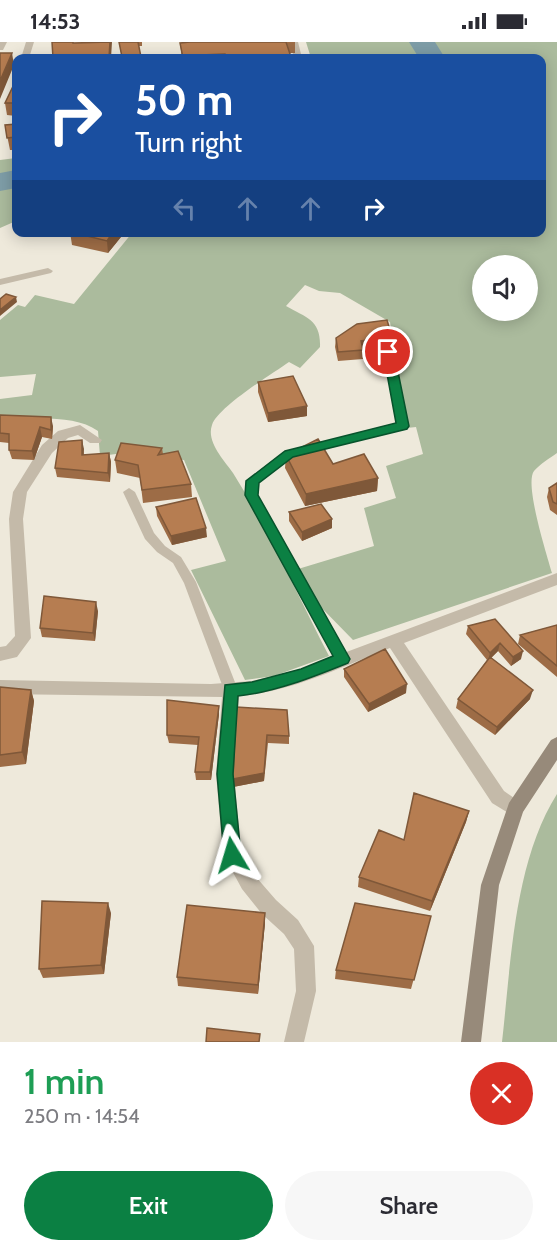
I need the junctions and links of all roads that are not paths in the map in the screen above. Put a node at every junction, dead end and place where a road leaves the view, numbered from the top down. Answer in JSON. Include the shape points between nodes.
{"nodes":[{"id":1,"x":3,"y":42,"type":"edge"},
{"id":2,"x":0,"y":48,"type":"edge"},
{"id":3,"x":48,"y":271,"type":"dead end"},
{"id":4,"x":0,"y":282,"type":"edge"},
{"id":5,"x":388,"y":352,"type":"dead end"},
{"id":6,"x":95,"y":440,"type":"dead end"},
{"id":7,"x":129,"y":492,"type":"dead end"},
{"id":8,"x":557,"y":579,"type":"edge"},
{"id":9,"x":393,"y":640,"type":"junction"},
{"id":10,"x":0,"y":654,"type":"edge"},
{"id":11,"x":343,"y":659,"type":"junction"},
{"id":12,"x":0,"y":687,"type":"edge"},
{"id":13,"x":231,"y":690,"type":"junction"},
{"id":14,"x":557,"y":745,"type":"edge"},
{"id":15,"x":515,"y":809,"type":"junction"},
{"id":16,"x":294,"y":1042,"type":"edge"},
{"id":17,"x":471,"y":1042,"type":"edge"}],
"edges":[{"from":1,"to":2,"type":"lane"},
{"from":3,"to":4,"type":"lane"},
{"from":5,"to":11,"type":"lane","via":[[403,426],[289,454],[252,481],[251,495]]},
{"from":6,"to":10,"type":"street","via":[[80,430],[63,434],[47,449],[20,492],[16,519],[22,638],[11,651]]},
{"from":7,"to":13,"type":"lane","via":[[149,536],[177,560],[190,582]]},
{"from":8,"to":9,"type":"street"},
{"from":9,"to":11,"type":"street"},
{"from":9,"to":15,"type":"street","via":[[498,796]]},
{"from":11,"to":13,"type":"street","via":[[303,675]]},
{"from":12,"to":13,"type":"street"},
{"from":13,"to":16,"type":"street","via":[[225,774],[232,855],[249,883],[304,946],[306,991]]},
{"from":14,"to":15,"type":"main road"},
{"from":15,"to":17,"type":"main road","via":[[490,885]]}]}
